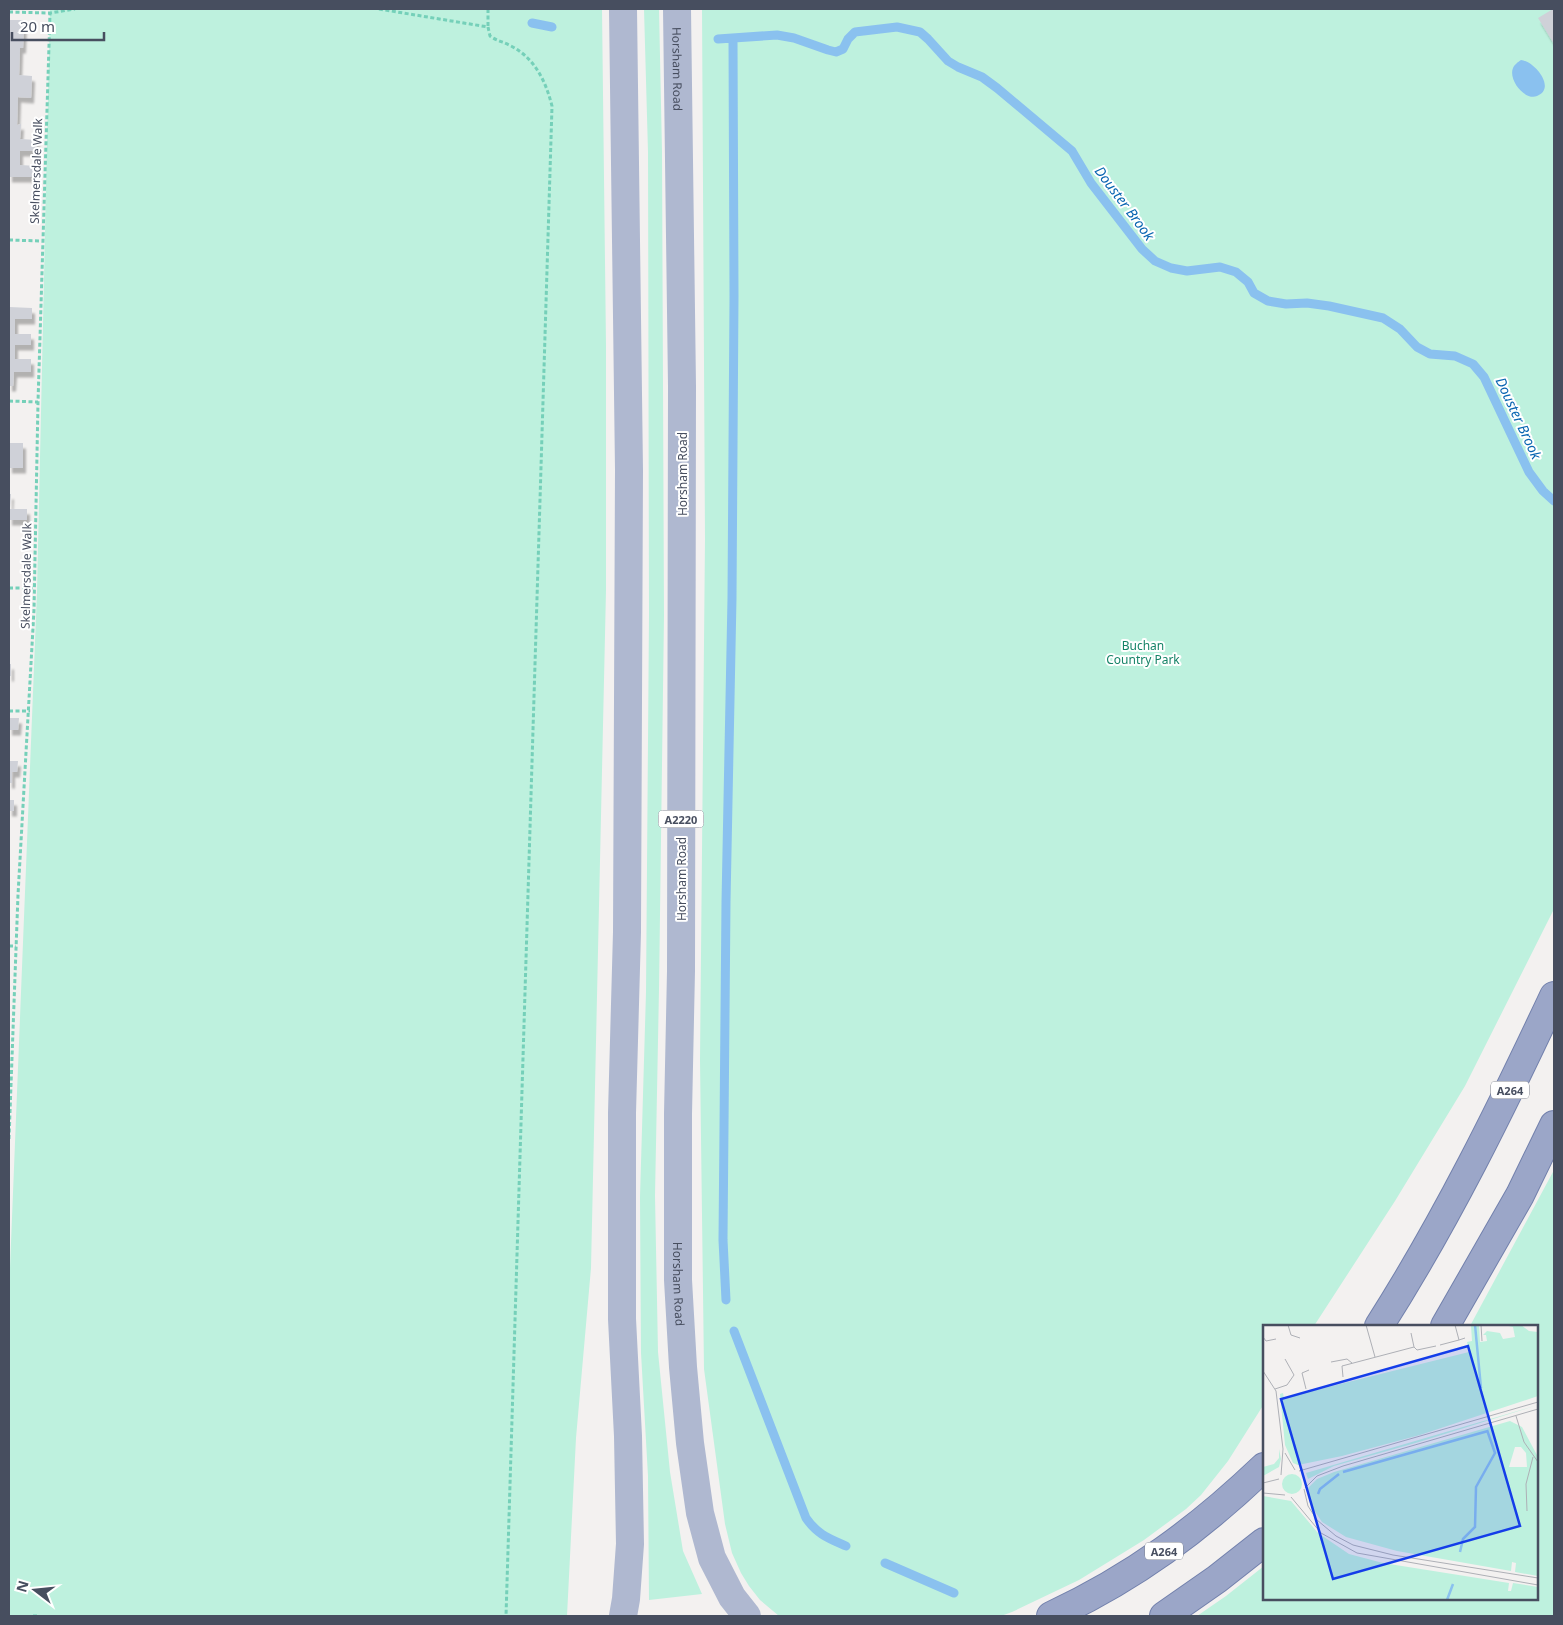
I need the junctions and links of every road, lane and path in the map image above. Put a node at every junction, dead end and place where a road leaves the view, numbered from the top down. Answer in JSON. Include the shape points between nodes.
{"nodes":[{"id":1,"x":75,"y":9,"type":"edge"},
{"id":2,"x":379,"y":9,"type":"edge"},
{"id":3,"x":488,"y":9,"type":"edge"},
{"id":4,"x":623,"y":9,"type":"edge"},
{"id":5,"x":677,"y":9,"type":"edge"},
{"id":6,"x":9,"y":12,"type":"edge"},
{"id":7,"x":50,"y":13,"type":"junction"},
{"id":8,"x":488,"y":27,"type":"junction"},
{"id":9,"x":9,"y":240,"type":"edge"},
{"id":10,"x":42,"y":242,"type":"junction"},
{"id":11,"x":9,"y":401,"type":"edge"},
{"id":12,"x":38,"y":402,"type":"junction"},
{"id":13,"x":9,"y":588,"type":"edge"},
{"id":14,"x":34,"y":588,"type":"junction"},
{"id":15,"x":9,"y":711,"type":"edge"},
{"id":16,"x":30,"y":711,"type":"junction"},
{"id":17,"x":9,"y":946,"type":"edge"},
{"id":18,"x":16,"y":946,"type":"junction"},
{"id":19,"x":1554,"y":996,"type":"edge"},
{"id":20,"x":1554,"y":1126,"type":"edge"},
{"id":21,"x":9,"y":1139,"type":"edge"},
{"id":22,"x":1380,"y":1325,"type":"edge"},
{"id":23,"x":1446,"y":1325,"type":"edge"},
{"id":24,"x":1263,"y":1468,"type":"edge"},
{"id":25,"x":1263,"y":1543,"type":"edge"},
{"id":26,"x":506,"y":1616,"type":"edge"},
{"id":27,"x":623,"y":1616,"type":"edge"},
{"id":28,"x":747,"y":1616,"type":"edge"},
{"id":29,"x":1051,"y":1616,"type":"edge"},
{"id":30,"x":1164,"y":1616,"type":"edge"}],
"edges":[{"from":1,"to":7,"type":"path"},
{"from":2,"to":8,"type":"path"},
{"from":3,"to":8,"type":"path"},
{"from":4,"to":27,"type":"main road","via":[[629,480],[622,1319],[630,1544]]},
{"from":5,"to":28,"type":"main road","name":"Horsham Road","number":"A2220","via":[[682,386],[678,1280],[690,1443],[700,1513],[712,1558],[732,1597]]},
{"from":6,"to":7,"type":"path"},
{"from":7,"to":10,"type":"path","name":"Skelmersdale Walk"},
{"from":8,"to":26,"type":"path","via":[[490,36],[511,46],[538,70],[552,106]]},
{"from":9,"to":10,"type":"path"},
{"from":10,"to":12,"type":"path","name":"Skelmersdale Walk"},
{"from":11,"to":12,"type":"path"},
{"from":12,"to":14,"type":"path","name":"Skelmersdale Walk"},
{"from":13,"to":14,"type":"path"},
{"from":14,"to":16,"type":"path","name":"Skelmersdale Walk"},
{"from":15,"to":16,"type":"path"},
{"from":16,"to":18,"type":"path","name":"Skelmersdale Walk"},
{"from":17,"to":18,"type":"path"},
{"from":18,"to":21,"type":"path","name":"Skelmersdale Walk"},
{"from":19,"to":22,"type":"highway","number":"A264","via":[[1463,1183],[1412,1275]]},
{"from":20,"to":23,"type":"highway","via":[[1520,1195]]},
{"from":24,"to":29,"type":"highway","number":"A264","via":[[1227,1502],[1170,1547],[1108,1588]]},
{"from":25,"to":30,"type":"highway"}]}
